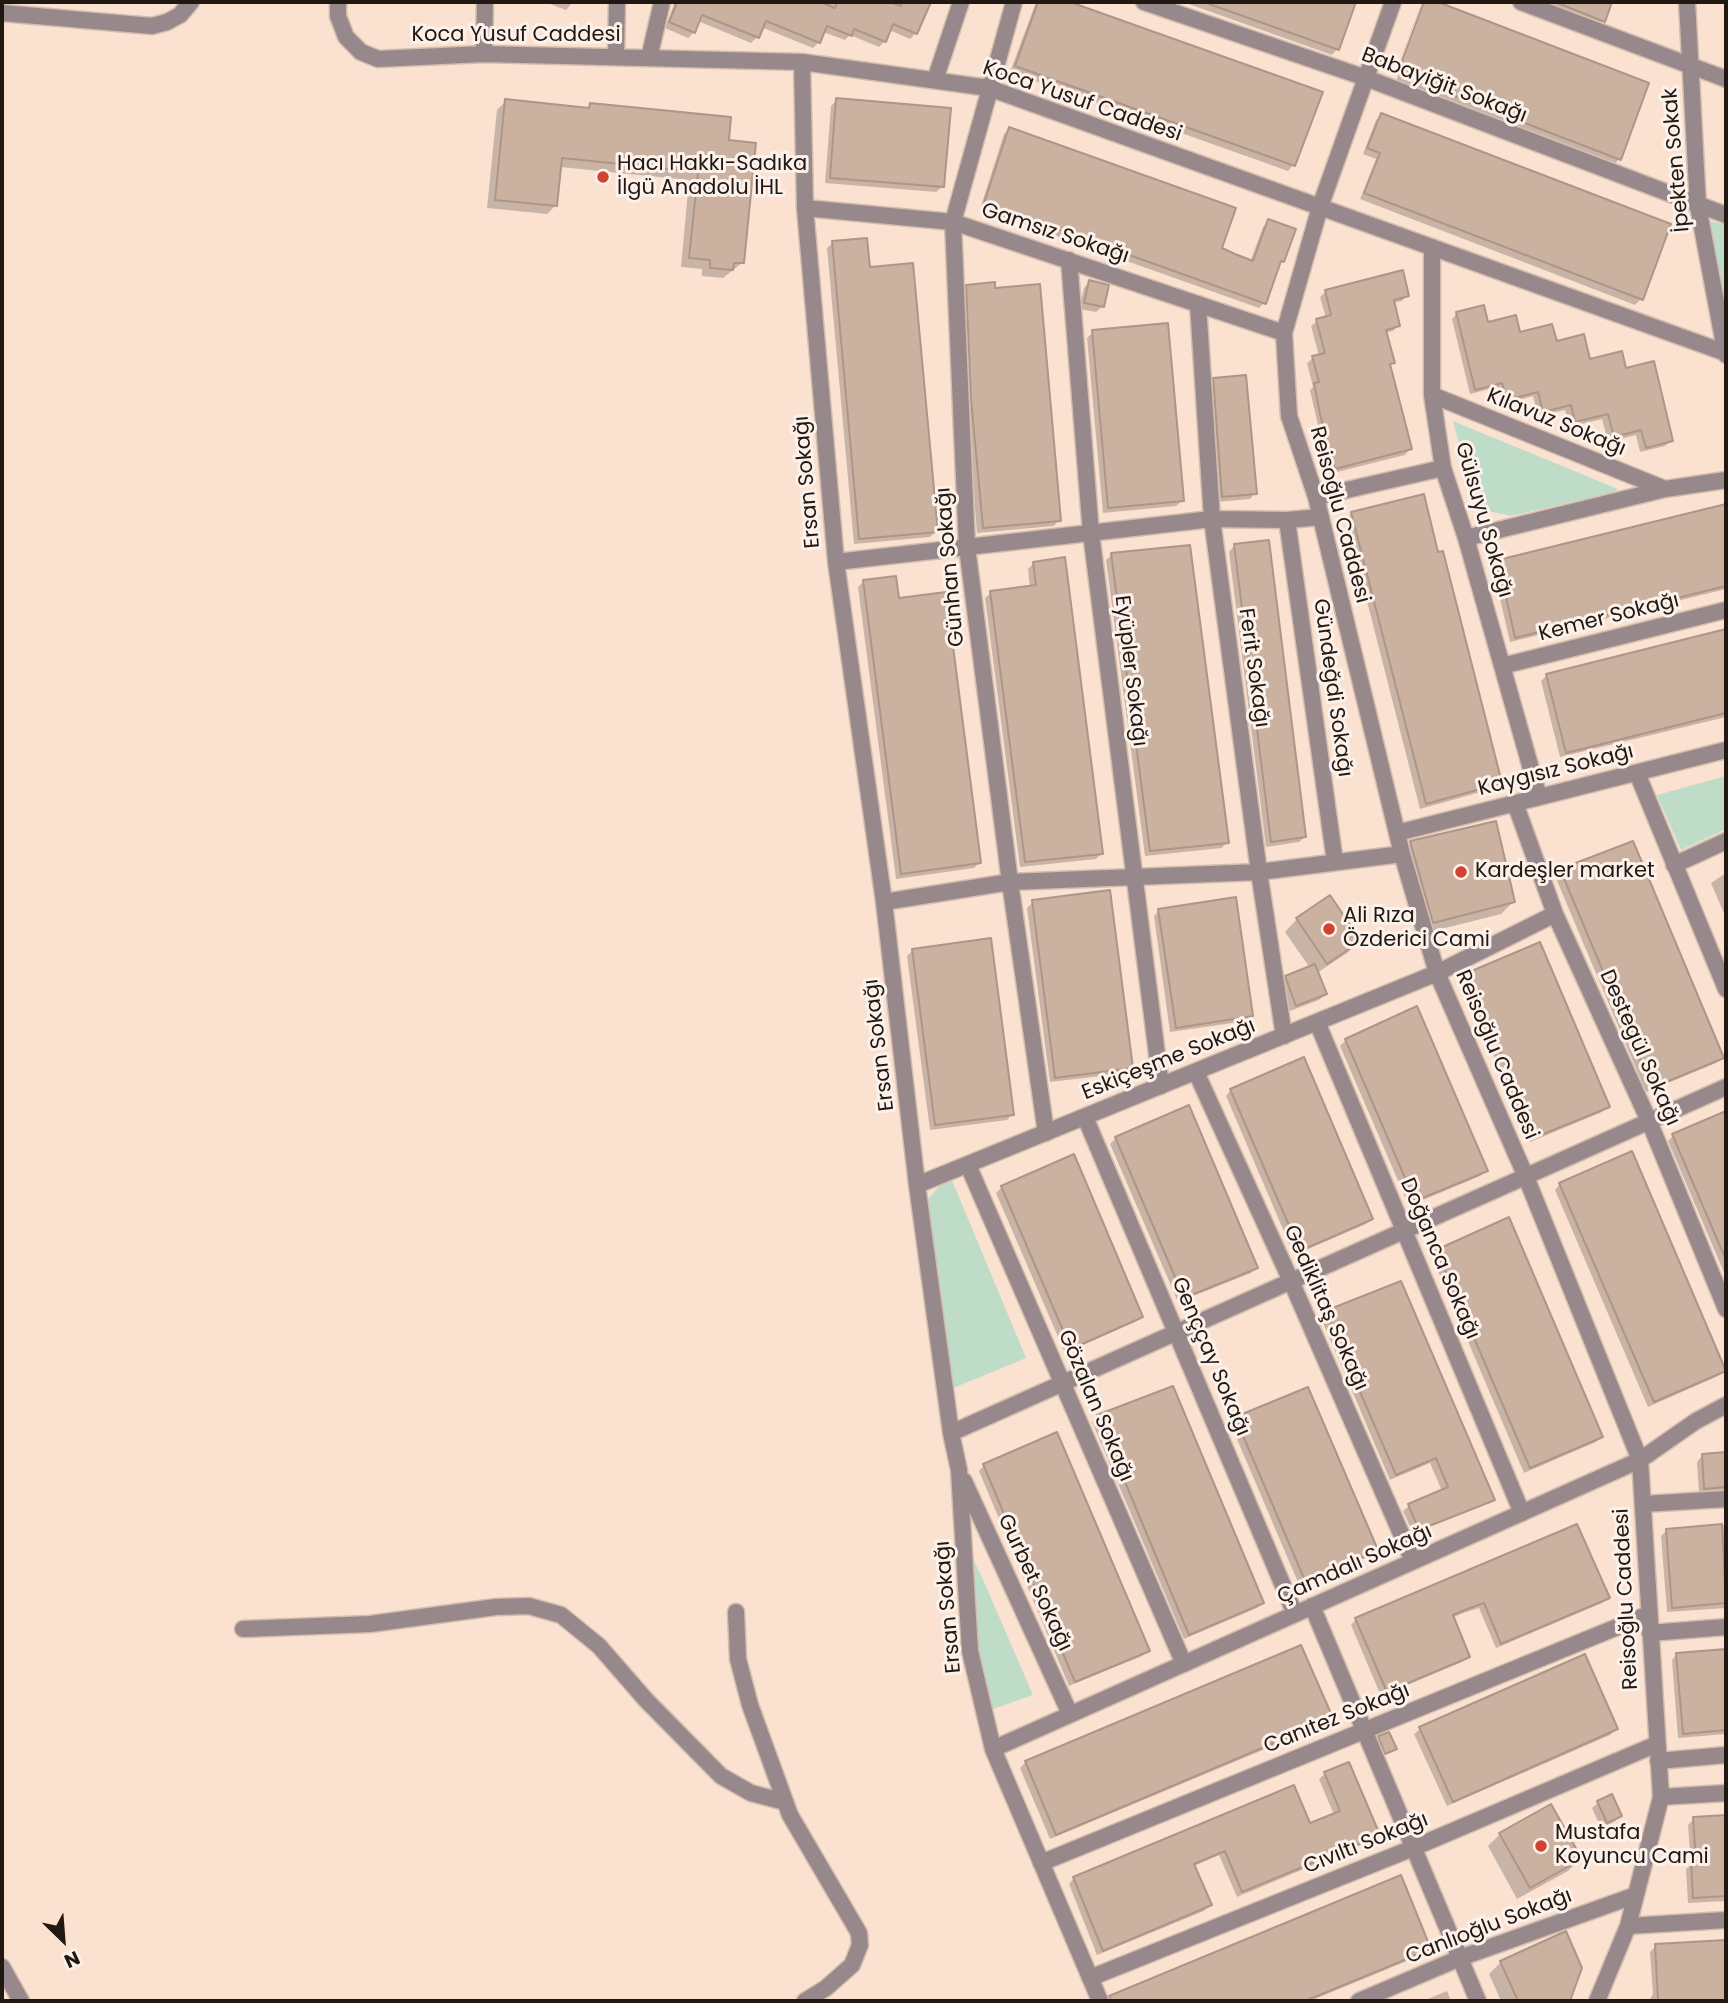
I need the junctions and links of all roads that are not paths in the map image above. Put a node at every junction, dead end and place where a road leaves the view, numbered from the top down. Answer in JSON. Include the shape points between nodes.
{"nodes":[{"id":1,"x":338,"y":2,"type":"edge"},
{"id":2,"x":485,"y":2,"type":"edge"},
{"id":3,"x":617,"y":2,"type":"edge"},
{"id":4,"x":662,"y":2,"type":"edge"},
{"id":5,"x":961,"y":2,"type":"edge"},
{"id":6,"x":1014,"y":2,"type":"edge"},
{"id":7,"x":1144,"y":2,"type":"edge"},
{"id":8,"x":1393,"y":2,"type":"edge"},
{"id":9,"x":1521,"y":2,"type":"edge"},
{"id":10,"x":1687,"y":2,"type":"edge"},
{"id":11,"x":185,"y":8,"type":"edge"},
{"id":12,"x":2,"y":13,"type":"edge"},
{"id":13,"x":484,"y":54,"type":"junction"},
{"id":14,"x":616,"y":57,"type":"junction"},
{"id":15,"x":649,"y":58,"type":"junction"},
{"id":16,"x":802,"y":62,"type":"junction"},
{"id":17,"x":1691,"y":66,"type":"junction"},
{"id":18,"x":1366,"y":78,"type":"junction"},
{"id":19,"x":1726,"y":79,"type":"edge"},
{"id":20,"x":934,"y":80,"type":"junction"},
{"id":21,"x":989,"y":88,"type":"junction"},
{"id":22,"x":1698,"y":206,"type":"junction"},
{"id":23,"x":1320,"y":207,"type":"junction"},
{"id":24,"x":805,"y":208,"type":"junction"},
{"id":25,"x":1726,"y":215,"type":"edge"},
{"id":26,"x":953,"y":222,"type":"junction"},
{"id":27,"x":1432,"y":247,"type":"junction"},
{"id":28,"x":1069,"y":260,"type":"junction"},
{"id":29,"x":1198,"y":304,"type":"junction"},
{"id":30,"x":1284,"y":333,"type":"junction"},
{"id":31,"x":1726,"y":353,"type":"edge"},
{"id":32,"x":1432,"y":395,"type":"junction"},
{"id":33,"x":1443,"y":468,"type":"junction"},
{"id":34,"x":1726,"y":480,"type":"edge"},
{"id":35,"x":1665,"y":489,"type":"junction"},
{"id":36,"x":1316,"y":496,"type":"junction"},
{"id":37,"x":1321,"y":517,"type":"junction"},
{"id":38,"x":1212,"y":519,"type":"junction"},
{"id":39,"x":1287,"y":520,"type":"junction"},
{"id":40,"x":1091,"y":533,"type":"junction"},
{"id":41,"x":1466,"y":538,"type":"junction"},
{"id":42,"x":967,"y":547,"type":"junction"},
{"id":43,"x":836,"y":562,"type":"junction"},
{"id":44,"x":1726,"y":610,"type":"edge"},
{"id":45,"x":1502,"y":666,"type":"junction"},
{"id":46,"x":1726,"y":750,"type":"edge"},
{"id":47,"x":1636,"y":773,"type":"junction"},
{"id":48,"x":1539,"y":797,"type":"junction"},
{"id":49,"x":1515,"y":803,"type":"junction"},
{"id":50,"x":1397,"y":833,"type":"junction"},
{"id":51,"x":1726,"y":841,"type":"edge"},
{"id":52,"x":1402,"y":854,"type":"junction"},
{"id":53,"x":1335,"y":862,"type":"junction"},
{"id":54,"x":1674,"y":865,"type":"junction"},
{"id":55,"x":1259,"y":872,"type":"junction"},
{"id":56,"x":1135,"y":878,"type":"junction"},
{"id":57,"x":1010,"y":882,"type":"junction"},
{"id":58,"x":884,"y":902,"type":"junction"},
{"id":59,"x":1555,"y":914,"type":"junction"},
{"id":60,"x":1437,"y":973,"type":"junction"},
{"id":61,"x":1726,"y":986,"type":"edge"},
{"id":62,"x":1317,"y":1022,"type":"junction"},
{"id":63,"x":1284,"y":1036,"type":"junction"},
{"id":64,"x":1196,"y":1072,"type":"junction"},
{"id":65,"x":1161,"y":1086,"type":"junction"},
{"id":66,"x":1726,"y":1087,"type":"edge"},
{"id":67,"x":1086,"y":1117,"type":"junction"},
{"id":68,"x":1649,"y":1121,"type":"junction"},
{"id":69,"x":1046,"y":1133,"type":"junction"},
{"id":70,"x":968,"y":1165,"type":"junction"},
{"id":71,"x":1526,"y":1177,"type":"junction"},
{"id":72,"x":917,"y":1185,"type":"junction"},
{"id":73,"x":1405,"y":1231,"type":"junction"},
{"id":74,"x":1291,"y":1282,"type":"junction"},
{"id":75,"x":1726,"y":1309,"type":"edge"},
{"id":76,"x":1178,"y":1332,"type":"junction"},
{"id":77,"x":1062,"y":1384,"type":"junction"},
{"id":78,"x":1726,"y":1405,"type":"edge"},
{"id":79,"x":1726,"y":1420,"type":"edge"},
{"id":80,"x":1696,"y":1421,"type":"junction"},
{"id":81,"x":951,"y":1433,"type":"junction"},
{"id":82,"x":1640,"y":1460,"type":"junction"},
{"id":83,"x":959,"y":1470,"type":"junction"},
{"id":84,"x":1726,"y":1499,"type":"edge"},
{"id":85,"x":1643,"y":1504,"type":"junction"},
{"id":86,"x":1522,"y":1513,"type":"junction"},
{"id":87,"x":1413,"y":1562,"type":"junction"},
{"id":88,"x":1312,"y":1606,"type":"junction"},
{"id":89,"x":736,"y":1612,"type":"dead end"},
{"id":90,"x":1295,"y":1614,"type":"junction"},
{"id":91,"x":1649,"y":1614,"type":"junction"},
{"id":92,"x":1726,"y":1627,"type":"edge"},
{"id":93,"x":243,"y":1629,"type":"dead end"},
{"id":94,"x":1650,"y":1633,"type":"junction"},
{"id":95,"x":1184,"y":1664,"type":"junction"},
{"id":96,"x":1070,"y":1714,"type":"junction"},
{"id":97,"x":1364,"y":1731,"type":"junction"},
{"id":98,"x":993,"y":1749,"type":"junction"},
{"id":99,"x":1658,"y":1753,"type":"junction"},
{"id":100,"x":1726,"y":1755,"type":"edge"},
{"id":101,"x":1726,"y":1793,"type":"edge"},
{"id":102,"x":1661,"y":1797,"type":"junction"},
{"id":103,"x":785,"y":1802,"type":"junction"},
{"id":104,"x":1413,"y":1848,"type":"junction"},
{"id":105,"x":1041,"y":1863,"type":"junction"},
{"id":106,"x":1636,"y":1895,"type":"junction"},
{"id":107,"x":1726,"y":1920,"type":"edge"},
{"id":108,"x":1628,"y":1926,"type":"junction"},
{"id":109,"x":1460,"y":1958,"type":"junction"},
{"id":110,"x":2,"y":1967,"type":"edge"},
{"id":111,"x":1090,"y":1978,"type":"junction"},
{"id":112,"x":21,"y":2001,"type":"edge"},
{"id":113,"x":806,"y":2001,"type":"edge"},
{"id":114,"x":1100,"y":2001,"type":"edge"},
{"id":115,"x":1359,"y":2001,"type":"edge"},
{"id":116,"x":1478,"y":2001,"type":"edge"},
{"id":117,"x":1597,"y":2001,"type":"edge"}],
"edges":[{"from":1,"to":13,"type":"street","name":"Koca Yusuf Caddesi","via":[[340,27],[353,46],[378,59]]},
{"from":2,"to":13,"type":"street"},
{"from":3,"to":14,"type":"street"},
{"from":4,"to":15,"type":"street"},
{"from":5,"to":20,"type":"street"},
{"from":6,"to":21,"type":"street","name":"Günhan Sokağı"},
{"from":7,"to":18,"type":"street","name":"Babayiğit Sokağı"},
{"from":8,"to":18,"type":"street","name":"Reisoğlu Caddesi"},
{"from":9,"to":17,"type":"street"},
{"from":10,"to":17,"type":"street","name":"İpekten Sokak"},
{"from":11,"to":12,"type":"street","via":[[167,22],[152,26]]},
{"from":13,"to":14,"type":"street","name":"Koca Yusuf Caddesi"},
{"from":14,"to":15,"type":"street","name":"Koca Yusuf Caddesi"},
{"from":15,"to":16,"type":"street","name":"Koca Yusuf Caddesi"},
{"from":16,"to":20,"type":"street","name":"Koca Yusuf Caddesi"},
{"from":16,"to":24,"type":"street","name":"Ersan Sokağı"},
{"from":17,"to":19,"type":"street"},
{"from":17,"to":22,"type":"street","name":"İpekten Sokak"},
{"from":18,"to":22,"type":"street","name":"Babayiğit Sokağı"},
{"from":18,"to":23,"type":"street","name":"Reisoğlu Caddesi"},
{"from":20,"to":21,"type":"street","name":"Koca Yusuf Caddesi"},
{"from":21,"to":23,"type":"street","name":"Koca Yusuf Caddesi"},
{"from":21,"to":26,"type":"street","name":"Günhan Sokağı"},
{"from":22,"to":25,"type":"street","name":"Babayiğit Sokağı"},
{"from":22,"to":31,"type":"street","name":"İpekten Sokak"},
{"from":23,"to":27,"type":"street","name":"Koca Yusuf Caddesi"},
{"from":23,"to":30,"type":"street","name":"Reisoğlu Caddesi"},
{"from":24,"to":26,"type":"street","name":"Gamsız Sokağı"},
{"from":24,"to":43,"type":"street","name":"Ersan Sokağı"},
{"from":26,"to":28,"type":"street","name":"Gamsız Sokağı"},
{"from":26,"to":42,"type":"street","name":"Günhan Sokağı"},
{"from":27,"to":31,"type":"street","name":"Koca Yusuf Caddesi"},
{"from":27,"to":32,"type":"street","name":"Gülsuyu Sokağı"},
{"from":28,"to":29,"type":"street","name":"Gamsız Sokağı"},
{"from":28,"to":40,"type":"street","name":"Eyüpler Sokağı"},
{"from":29,"to":30,"type":"street","name":"Gamsız Sokağı"},
{"from":29,"to":38,"type":"street","name":"Ferit Sokağı"},
{"from":30,"to":36,"type":"street","name":"Reisoğlu Caddesi","via":[[1289,416]]},
{"from":32,"to":33,"type":"street","name":"Gülsuyu Sokağı"},
{"from":32,"to":35,"type":"street","name":"Kılavuz Sokağı"},
{"from":33,"to":36,"type":"street"},
{"from":33,"to":41,"type":"street","name":"Gülsuyu Sokağı"},
{"from":34,"to":35,"type":"street"},
{"from":35,"to":41,"type":"street"},
{"from":36,"to":37,"type":"street","name":"Reisoğlu Caddesi"},
{"from":37,"to":39,"type":"street"},
{"from":37,"to":50,"type":"street","name":"Reisoğlu Caddesi"},
{"from":38,"to":39,"type":"street"},
{"from":38,"to":40,"type":"street"},
{"from":38,"to":55,"type":"street","name":"Ferit Sokağı"},
{"from":39,"to":53,"type":"street","name":"Gündeğdi Sokağı"},
{"from":40,"to":42,"type":"street"},
{"from":40,"to":56,"type":"street","name":"Eyüpler Sokağı"},
{"from":41,"to":45,"type":"street","name":"Gülsuyu Sokağı"},
{"from":42,"to":43,"type":"street"},
{"from":42,"to":57,"type":"street","name":"Günhan Sokağı"},
{"from":43,"to":58,"type":"street","name":"Ersan Sokağı"},
{"from":44,"to":45,"type":"street","name":"Kemer Sokağı"},
{"from":45,"to":48,"type":"street","name":"Gülsuyu Sokağı"},
{"from":46,"to":47,"type":"street","name":"Kaygısız Sokağı"},
{"from":47,"to":48,"type":"street","name":"Kaygısız Sokağı"},
{"from":47,"to":54,"type":"street"},
{"from":48,"to":49,"type":"street","name":"Kaygısız Sokağı"},
{"from":49,"to":50,"type":"street","name":"Kaygısız Sokağı"},
{"from":49,"to":59,"type":"street","name":"Destegül Sokağı"},
{"from":50,"to":52,"type":"street","name":"Reisoğlu Caddesi"},
{"from":51,"to":54,"type":"street"},
{"from":52,"to":53,"type":"street"},
{"from":52,"to":60,"type":"street","name":"Reisoğlu Caddesi"},
{"from":53,"to":55,"type":"street"},
{"from":54,"to":61,"type":"street"},
{"from":55,"to":56,"type":"street"},
{"from":55,"to":63,"type":"street","name":"Ferit Sokağı"},
{"from":56,"to":57,"type":"street"},
{"from":56,"to":65,"type":"street","name":"Eyüpler Sokağı"},
{"from":57,"to":58,"type":"street"},
{"from":57,"to":69,"type":"street","name":"Günhan Sokağı"},
{"from":58,"to":72,"type":"street","name":"Ersan Sokağı"},
{"from":59,"to":60,"type":"street","name":"Eskiçeşme Sokağı"},
{"from":59,"to":68,"type":"street","name":"Destegül Sokağı"},
{"from":60,"to":62,"type":"street","name":"Eskiçeşme Sokağı"},
{"from":60,"to":71,"type":"street","name":"Reisoğlu Caddesi"},
{"from":62,"to":63,"type":"street","name":"Eskiçeşme Sokağı"},
{"from":62,"to":73,"type":"street","name":"Doğanca Sokağı"},
{"from":63,"to":64,"type":"street","name":"Eskiçeşme Sokağı"},
{"from":64,"to":65,"type":"street","name":"Eskiçeşme Sokağı"},
{"from":64,"to":74,"type":"street","name":"Gediklitaş Sokağı"},
{"from":65,"to":67,"type":"street","name":"Eskiçeşme Sokağı"},
{"from":66,"to":68,"type":"street"},
{"from":67,"to":69,"type":"street","name":"Eskiçeşme Sokağı"},
{"from":67,"to":76,"type":"street","name":"Genççay Sokağı"},
{"from":68,"to":71,"type":"street"},
{"from":68,"to":75,"type":"street","name":"Destegül Sokağı"},
{"from":69,"to":70,"type":"street","name":"Eskiçeşme Sokağı"},
{"from":70,"to":72,"type":"street","name":"Eskiçeşme Sokağı"},
{"from":70,"to":77,"type":"street","name":"Gözalan Sokağı"},
{"from":71,"to":73,"type":"street"},
{"from":71,"to":82,"type":"street","name":"Reisoğlu Caddesi"},
{"from":72,"to":81,"type":"street","name":"Ersan Sokağı"},
{"from":73,"to":74,"type":"street"},
{"from":73,"to":86,"type":"street","name":"Doğanca Sokağı"},
{"from":74,"to":76,"type":"street"},
{"from":74,"to":87,"type":"street","name":"Gediklitaş Sokağı"},
{"from":76,"to":77,"type":"street"},
{"from":76,"to":90,"type":"street","name":"Genççay Sokağı"},
{"from":77,"to":81,"type":"street"},
{"from":77,"to":95,"type":"street","name":"Gözalan Sokağı"},
{"from":78,"to":80,"type":"street","name":"Çamdalı Sokağı"},
{"from":79,"to":80,"type":"street"},
{"from":80,"to":82,"type":"street","name":"Çamdalı Sokağı"},
{"from":81,"to":83,"type":"street","name":"Ersan Sokağı"},
{"from":82,"to":85,"type":"street","name":"Reisoğlu Caddesi"},
{"from":82,"to":86,"type":"street","name":"Çamdalı Sokağı"},
{"from":83,"to":96,"type":"street","name":"Gurbet Sokağı"},
{"from":83,"to":98,"type":"street","name":"Ersan Sokağı","via":[[970,1651]]},
{"from":84,"to":85,"type":"street"},
{"from":85,"to":91,"type":"street","name":"Reisoğlu Caddesi"},
{"from":86,"to":87,"type":"street","name":"Çamdalı Sokağı"},
{"from":87,"to":88,"type":"street","name":"Çamdalı Sokağı"},
{"from":88,"to":90,"type":"street","name":"Çamdalı Sokağı"},
{"from":88,"to":97,"type":"street"},
{"from":89,"to":103,"type":"street","via":[[738,1659]]},
{"from":90,"to":95,"type":"street","name":"Çamdalı Sokağı"},
{"from":91,"to":94,"type":"street","name":"Reisoğlu Caddesi"},
{"from":91,"to":97,"type":"street","name":"Canıtez Sokağı"},
{"from":92,"to":94,"type":"street"},
{"from":93,"to":103,"type":"street","via":[[370,1624],[507,1606],[529,1606],[561,1615],[600,1646],[721,1776],[751,1793]]},
{"from":94,"to":99,"type":"street","name":"Reisoğlu Caddesi"},
{"from":95,"to":96,"type":"street","name":"Çamdalı Sokağı"},
{"from":96,"to":98,"type":"street","name":"Çamdalı Sokağı"},
{"from":97,"to":104,"type":"street"},
{"from":97,"to":105,"type":"street","name":"Canıtez Sokağı"},
{"from":98,"to":105,"type":"street","name":"Ersan Sokağı"},
{"from":99,"to":100,"type":"street","name":"Cıvıltı Sokağı"},
{"from":99,"to":102,"type":"street","name":"Reisoğlu Caddesi"},
{"from":99,"to":104,"type":"street","name":"Cıvıltı Sokağı"},
{"from":101,"to":102,"type":"street"},
{"from":102,"to":106,"type":"street","name":"Reisoğlu Caddesi"},
{"from":103,"to":113,"type":"street","via":[[859,1933],[860,1945],[852,1965]]},
{"from":104,"to":109,"type":"street"},
{"from":104,"to":111,"type":"street","name":"Cıvıltı Sokağı"},
{"from":105,"to":111,"type":"street","name":"Ersan Sokağı"},
{"from":106,"to":108,"type":"street","name":"Reisoğlu Caddesi"},
{"from":106,"to":109,"type":"street","name":"Canlıoğlu Sokağı"},
{"from":107,"to":108,"type":"street"},
{"from":108,"to":117,"type":"street","name":"Reisoğlu Caddesi"},
{"from":109,"to":115,"type":"street","name":"Canlıoğlu Sokağı"},
{"from":109,"to":116,"type":"street"},
{"from":110,"to":112,"type":"street"},
{"from":111,"to":114,"type":"street","name":"Ersan Sokağı"}]}
